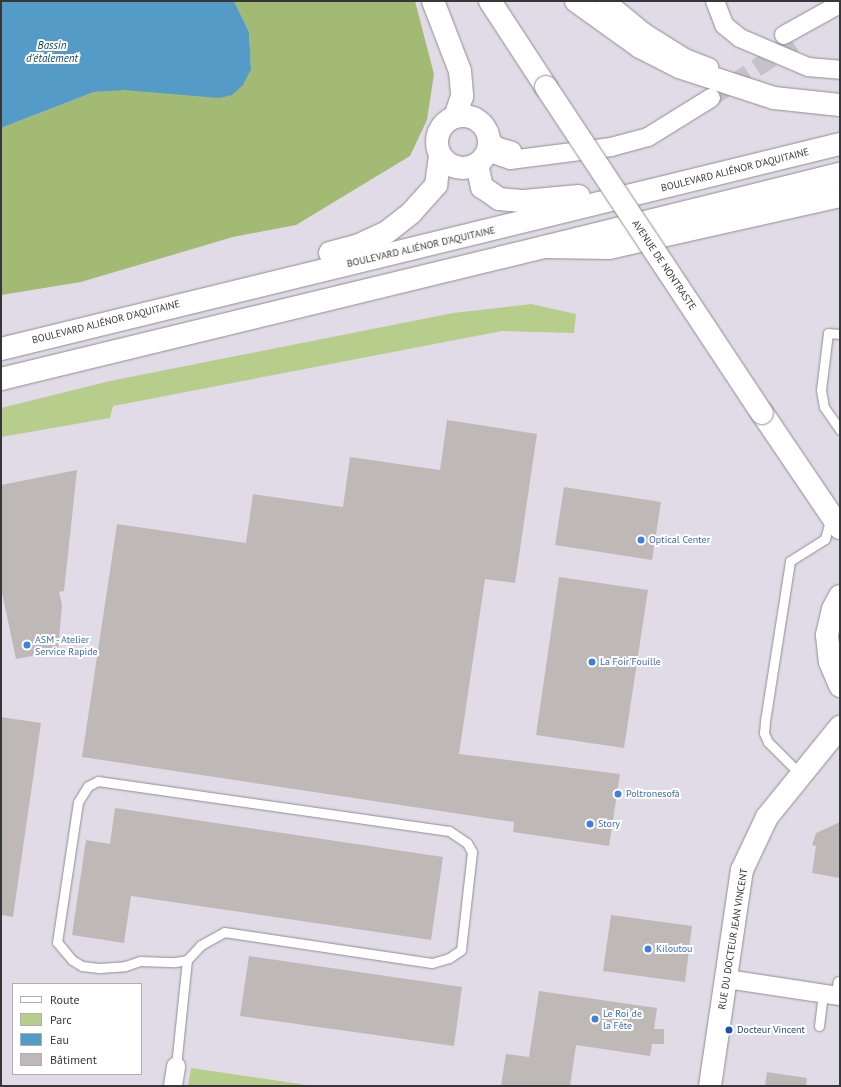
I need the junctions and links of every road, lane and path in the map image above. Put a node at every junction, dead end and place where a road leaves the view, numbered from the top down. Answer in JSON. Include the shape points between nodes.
{"nodes":[{"id":1,"x":433,"y":1,"type":"edge"},
{"id":2,"x":490,"y":1,"type":"edge"},
{"id":3,"x":576,"y":1,"type":"edge"},
{"id":4,"x":606,"y":1,"type":"edge"},
{"id":5,"x":715,"y":1,"type":"edge"},
{"id":6,"x":840,"y":4,"type":"edge"},
{"id":7,"x":812,"y":14,"type":"edge"},
{"id":8,"x":840,"y":14,"type":"edge"},
{"id":9,"x":840,"y":70,"type":"edge"},
{"id":10,"x":705,"y":95,"type":"tunnel mouth"},
{"id":11,"x":812,"y":102,"type":"junction"},
{"id":12,"x":840,"y":105,"type":"edge"},
{"id":13,"x":455,"y":116,"type":"junction"},
{"id":14,"x":840,"y":144,"type":"edge"},
{"id":15,"x":484,"y":151,"type":"junction"},
{"id":16,"x":440,"y":155,"type":"junction"},
{"id":17,"x":840,"y":174,"type":"edge"},
{"id":18,"x":660,"y":188,"type":"junction"},
{"id":19,"x":840,"y":196,"type":"edge"},
{"id":20,"x":840,"y":212,"type":"edge"},
{"id":21,"x":732,"y":222,"type":"junction"},
{"id":22,"x":544,"y":247,"type":"junction"},
{"id":23,"x":278,"y":279,"type":"junction"},
{"id":24,"x":840,"y":334,"type":"edge"},
{"id":25,"x":1,"y":349,"type":"edge"},
{"id":26,"x":1,"y":379,"type":"edge"},
{"id":27,"x":840,"y":430,"type":"edge"},
{"id":28,"x":838,"y":522,"type":"edge"},
{"id":29,"x":840,"y":596,"type":"edge"},
{"id":30,"x":840,"y":686,"type":"edge"},
{"id":31,"x":840,"y":727,"type":"edge"},
{"id":32,"x":801,"y":775,"type":"junction"},
{"id":33,"x":187,"y":960,"type":"junction"},
{"id":34,"x":726,"y":979,"type":"junction"},
{"id":35,"x":834,"y":991,"type":"edge"},
{"id":36,"x":819,"y":1026,"type":"dead end"},
{"id":37,"x":176,"y":1066,"type":"joint"},
{"id":38,"x":173,"y":1086,"type":"edge"},
{"id":39,"x":710,"y":1086,"type":"edge"}],
"edges":[{"from":1,"to":13,"type":"main road","via":[[460,71],[462,96]]},
{"from":2,"to":28,"type":"main road","name":"AVENUE DE NONTRASTE","bridge":true,"via":[[762,413]]},
{"from":3,"to":11,"type":"main road","via":[[640,47],[679,67],[774,98]]},
{"from":4,"to":11,"type":"street","via":[[645,33],[686,58],[741,81]]},
{"from":5,"to":9,"type":"street","via":[[724,25],[740,38],[808,67]]},
{"from":6,"to":7,"type":"street"},
{"from":7,"to":8,"type":"street","via":[[790,39]]},
{"from":10,"to":15,"type":"street","via":[[648,136],[611,147],[510,160]]},
{"from":11,"to":12,"type":"main road"},
{"from":13,"to":15,"type":"main road","via":[[468,116],[480,122]]},
{"from":13,"to":16,"type":"main road","via":[[438,132]]},
{"from":14,"to":18,"type":"main road","name":"BOULEVARD ALIÉNOR D'AQUITAINE"},
{"from":15,"to":16,"type":"main road","via":[[461,168]]},
{"from":15,"to":18,"type":"main road","via":[[482,187],[499,198],[556,199]]},
{"from":16,"to":23,"type":"main road","via":[[436,185],[411,213],[387,232],[359,245],[297,262]]},
{"from":17,"to":22,"type":"main road"},
{"from":18,"to":23,"type":"main road","name":"BOULEVARD ALIÉNOR D'AQUITAINE"},
{"from":19,"to":21,"type":"main road"},
{"from":20,"to":21,"type":"main road"},
{"from":21,"to":22,"type":"main road","via":[[609,248]]},
{"from":22,"to":26,"type":"main road"},
{"from":23,"to":25,"type":"main road","name":"BOULEVARD ALIÉNOR D'AQUITAINE"},
{"from":24,"to":27,"type":"lane","via":[[828,333],[822,399],[831,421]]},
{"from":28,"to":32,"type":"lane","via":[[825,539],[790,561],[764,733],[768,742]]},
{"from":29,"to":30,"type":"main road","via":[[833,608],[827,635],[830,662]]},
{"from":31,"to":32,"type":"main road","name":"RUE DU DOCTEUR JEAN VINCENT"},
{"from":32,"to":34,"type":"main road","name":"RUE DU DOCTEUR JEAN VINCENT","via":[[761,828],[742,870]]},
{"from":33,"to":33,"type":"lane","via":[[140,961],[125,966],[99,968],[82,966],[72,960],[57,942],[78,802],[88,786],[98,781],[450,830],[467,843],[472,852],[461,950],[449,958],[432,963],[224,932],[200,944]]},
{"from":33,"to":37,"type":"lane"},
{"from":34,"to":35,"type":"street"},
{"from":34,"to":39,"type":"main road","name":"RUE DU DOCTEUR JEAN VINCENT"},
{"from":35,"to":36,"type":"lane"},
{"from":37,"to":38,"type":"street"}]}
